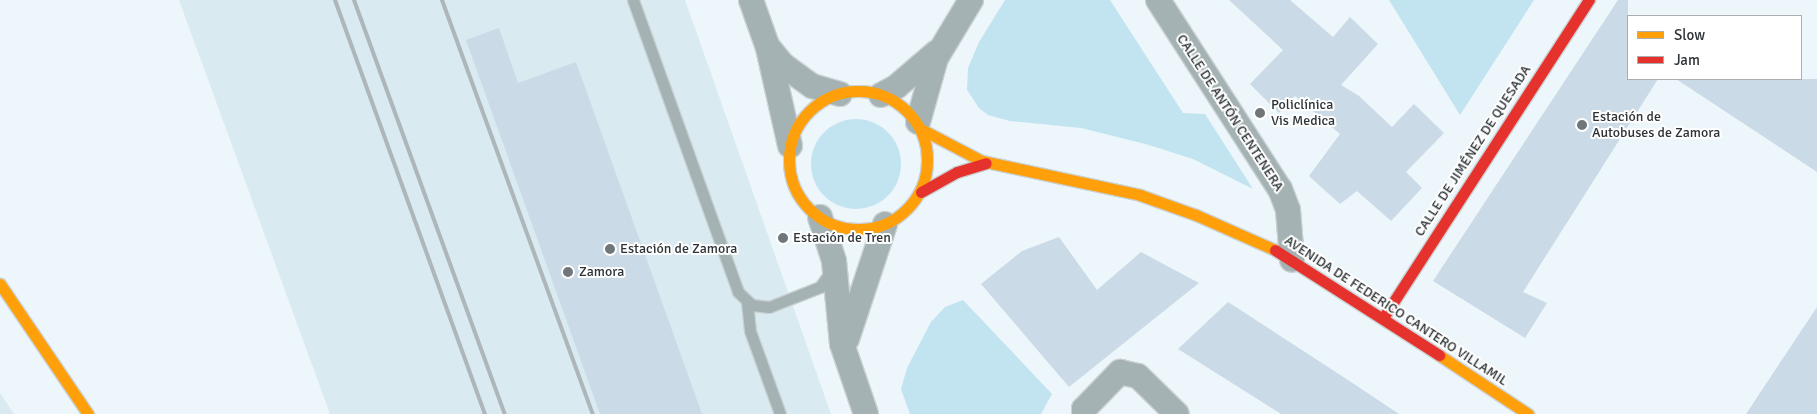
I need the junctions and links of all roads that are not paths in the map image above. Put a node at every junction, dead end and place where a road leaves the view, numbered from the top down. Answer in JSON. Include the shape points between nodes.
{"nodes":[{"id":1,"x":633,"y":0,"type":"edge"},
{"id":2,"x":750,"y":0,"type":"edge"},
{"id":3,"x":971,"y":0,"type":"edge"},
{"id":4,"x":1158,"y":0,"type":"edge"},
{"id":5,"x":1589,"y":0,"type":"edge"},
{"id":6,"x":765,"y":40,"type":"junction"},
{"id":7,"x":941,"y":47,"type":"junction"},
{"id":8,"x":840,"y":94,"type":"junction"},
{"id":9,"x":881,"y":95,"type":"junction"},
{"id":10,"x":919,"y":126,"type":"junction"},
{"id":11,"x":790,"y":146,"type":"junction"},
{"id":12,"x":986,"y":163,"type":"junction"},
{"id":13,"x":921,"y":192,"type":"junction"},
{"id":14,"x":820,"y":217,"type":"junction"},
{"id":15,"x":885,"y":224,"type":"junction"},
{"id":16,"x":1292,"y":260,"type":"junction"},
{"id":17,"x":834,"y":261,"type":"junction"},
{"id":18,"x":0,"y":284,"type":"edge"},
{"id":19,"x":747,"y":302,"type":"junction"},
{"id":20,"x":1383,"y":318,"type":"junction"},
{"id":21,"x":848,"y":363,"type":"junction"},
{"id":22,"x":88,"y":414,"type":"edge"},
{"id":23,"x":780,"y":414,"type":"edge"},
{"id":24,"x":866,"y":414,"type":"edge"},
{"id":25,"x":1084,"y":414,"type":"edge"},
{"id":26,"x":1177,"y":414,"type":"edge"},
{"id":27,"x":1528,"y":414,"type":"edge"}],
"edges":[{"from":1,"to":19,"type":"lane","via":[[731,278]]},
{"from":2,"to":6,"type":"street"},
{"from":3,"to":7,"type":"street"},
{"from":4,"to":16,"type":"street","name":"CALLE DE ANTÓN CENTENERA","via":[[1280,189],[1288,210]]},
{"from":5,"to":20,"type":"street","name":"CALLE DE JIMÉNEZ DE QUESADA"},
{"from":6,"to":8,"type":"street","via":[[788,70],[817,88]]},
{"from":6,"to":11,"type":"street"},
{"from":7,"to":9,"type":"street","via":[[900,84]]},
{"from":7,"to":10,"type":"street"},
{"from":8,"to":9,"type":"street","via":[[860,91]]},
{"from":8,"to":11,"type":"street","via":[[824,100],[806,114]]},
{"from":9,"to":10,"type":"street","via":[[899,104]]},
{"from":10,"to":12,"type":"street","name":"AVENIDA DE FEDERICO CANTERO VILLAMIL"},
{"from":10,"to":13,"type":"street","via":[[927,161]]},
{"from":11,"to":14,"type":"street","via":[[788,164],[793,183],[802,199]]},
{"from":12,"to":13,"type":"street","name":"AVENIDA DE FEDERICO CANTERO VILLAMIL","via":[[957,172]]},
{"from":12,"to":16,"type":"street","name":"AVENIDA DE FEDERICO CANTERO VILLAMIL","via":[[1140,195],[1219,225]]},
{"from":13,"to":15,"type":"street","via":[[904,211]]},
{"from":14,"to":15,"type":"street","via":[[836,227],[852,230]]},
{"from":14,"to":17,"type":"street"},
{"from":15,"to":21,"type":"street","via":[[848,333]]},
{"from":16,"to":20,"type":"street","name":"AVENIDA DE FEDERICO CANTERO VILLAMIL"},
{"from":17,"to":19,"type":"lane","via":[[828,278],[814,290],[769,307]]},
{"from":17,"to":21,"type":"street","via":[[841,338]]},
{"from":18,"to":22,"type":"street"},
{"from":19,"to":23,"type":"lane","via":[[750,331]]},
{"from":20,"to":27,"type":"street","name":"AVENIDA DE FEDERICO CANTERO VILLAMIL"},
{"from":21,"to":24,"type":"street"},
{"from":25,"to":26,"type":"street","via":[[1084,409],[1120,372],[1138,376]]}]}
